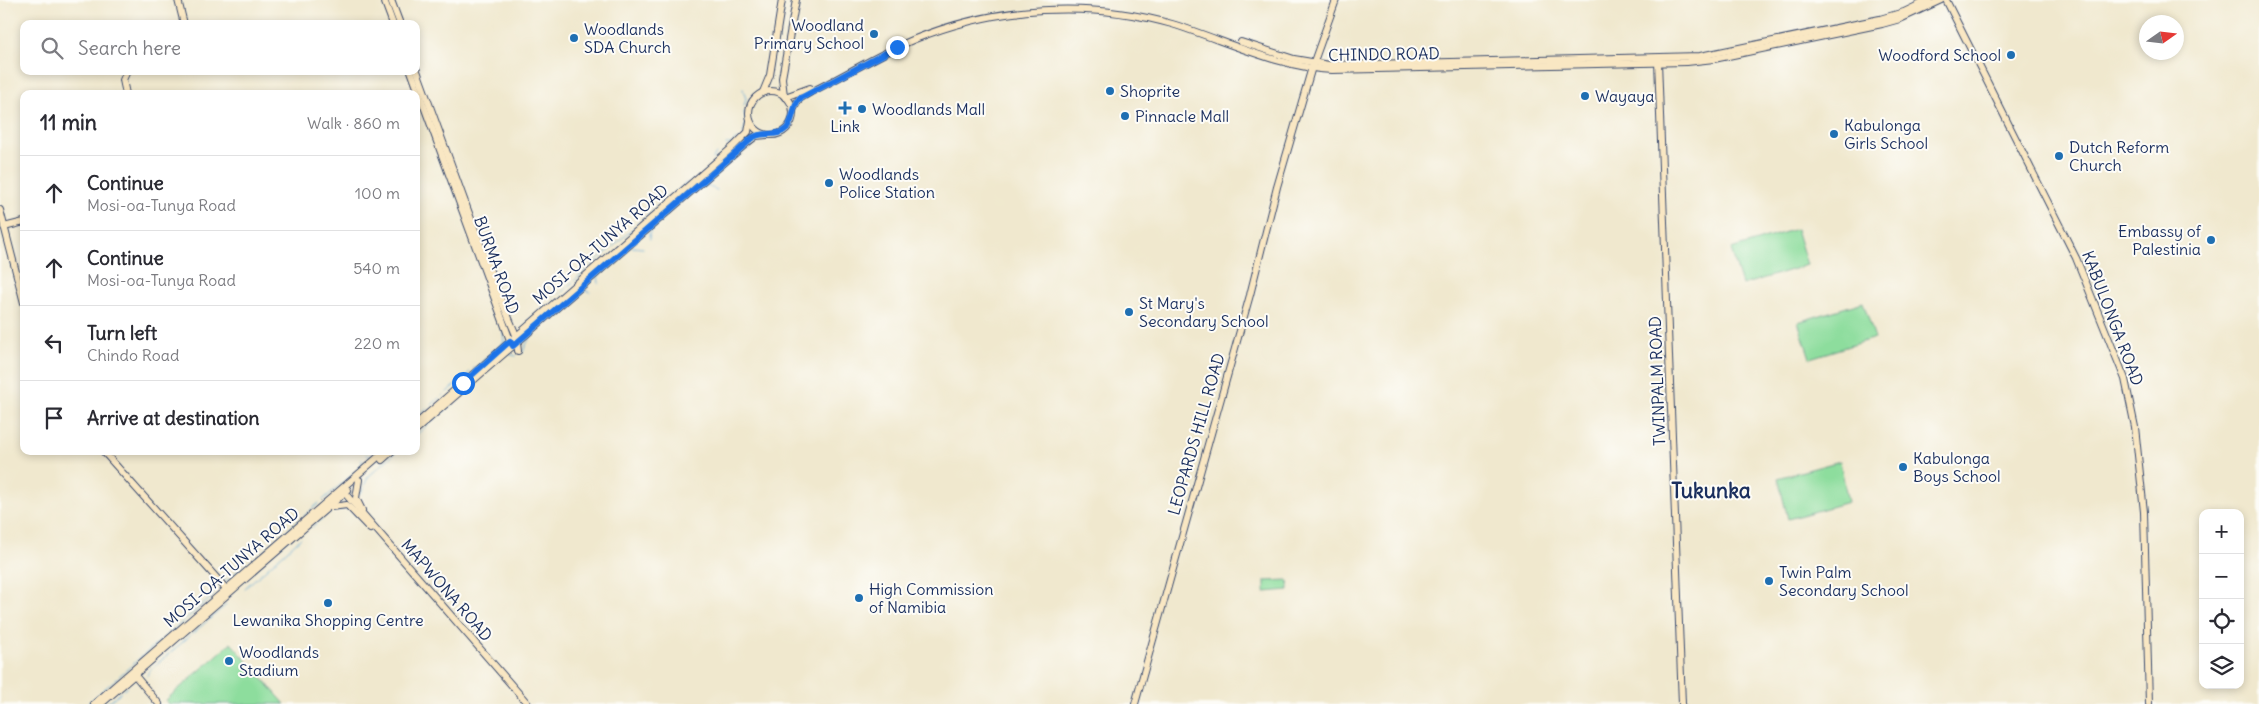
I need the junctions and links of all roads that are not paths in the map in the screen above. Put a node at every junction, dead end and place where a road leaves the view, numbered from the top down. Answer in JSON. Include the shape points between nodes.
{"nodes":[{"id":1,"x":178,"y":0,"type":"edge"},
{"id":2,"x":384,"y":0,"type":"edge"},
{"id":3,"x":391,"y":0,"type":"edge"},
{"id":4,"x":782,"y":0,"type":"edge"},
{"id":5,"x":796,"y":0,"type":"edge"},
{"id":6,"x":1336,"y":0,"type":"edge"},
{"id":7,"x":1929,"y":0,"type":"edge"},
{"id":8,"x":1941,"y":0,"type":"edge"},
{"id":9,"x":1946,"y":0,"type":"edge"},
{"id":10,"x":183,"y":20,"type":"edge"},
{"id":11,"x":392,"y":20,"type":"edge"},
{"id":12,"x":398,"y":20,"type":"edge"},
{"id":13,"x":1318,"y":49,"type":"junction"},
{"id":14,"x":1658,"y":59,"type":"junction"},
{"id":15,"x":1300,"y":62,"type":"junction"},
{"id":16,"x":1313,"y":65,"type":"junction"},
{"id":17,"x":1329,"y":65,"type":"junction"},
{"id":18,"x":1323,"y":70,"type":"junction"},
{"id":19,"x":125,"y":75,"type":"edge"},
{"id":20,"x":413,"y":75,"type":"edge"},
{"id":21,"x":419,"y":75,"type":"edge"},
{"id":22,"x":1308,"y":80,"type":"junction"},
{"id":23,"x":125,"y":90,"type":"edge"},
{"id":24,"x":418,"y":90,"type":"edge"},
{"id":25,"x":763,"y":92,"type":"junction"},
{"id":26,"x":420,"y":95,"type":"edge"},
{"id":27,"x":785,"y":96,"type":"junction"},
{"id":28,"x":793,"y":110,"type":"junction"},
{"id":29,"x":750,"y":122,"type":"junction"},
{"id":30,"x":767,"y":135,"type":"junction"},
{"id":31,"x":0,"y":210,"type":"edge"},
{"id":32,"x":20,"y":223,"type":"edge"},
{"id":33,"x":4,"y":227,"type":"junction"},
{"id":34,"x":20,"y":288,"type":"edge"},
{"id":35,"x":514,"y":341,"type":"junction"},
{"id":36,"x":420,"y":421,"type":"edge"},
{"id":37,"x":420,"y":426,"type":"edge"},
{"id":38,"x":106,"y":455,"type":"edge"},
{"id":39,"x":381,"y":455,"type":"edge"},
{"id":40,"x":387,"y":455,"type":"edge"},
{"id":41,"x":359,"y":480,"type":"junction"},
{"id":42,"x":343,"y":492,"type":"junction"},
{"id":43,"x":323,"y":512,"type":"junction"},
{"id":44,"x":384,"y":539,"type":"junction"},
{"id":45,"x":392,"y":548,"type":"junction"},
{"id":46,"x":226,"y":593,"type":"junction"},
{"id":47,"x":133,"y":673,"type":"junction"},
{"id":48,"x":94,"y":704,"type":"edge"},
{"id":49,"x":101,"y":704,"type":"edge"},
{"id":50,"x":159,"y":704,"type":"edge"},
{"id":51,"x":528,"y":704,"type":"edge"},
{"id":52,"x":1135,"y":704,"type":"edge"},
{"id":53,"x":1682,"y":704,"type":"edge"},
{"id":54,"x":2149,"y":704,"type":"edge"}],
"edges":[{"from":1,"to":10,"type":"main road"},
{"from":2,"to":11,"type":"main road"},
{"from":3,"to":12,"type":"main road"},
{"from":4,"to":25,"type":"main road","via":[[770,75]]},
{"from":5,"to":27,"type":"main road","via":[[782,78]]},
{"from":6,"to":13,"type":"main road","name":"LEOPARDS HILL ROAD"},
{"from":7,"to":14,"type":"main road","name":"CHINDO ROAD","via":[[1880,19],[1700,56]]},
{"from":8,"to":14,"type":"main road","name":"CHINDO ROAD","via":[[1900,19],[1829,36],[1714,59]]},
{"from":9,"to":54,"type":"main road","name":"KABULONGA ROAD","via":[[2076,258],[2124,379],[2134,427],[2144,512]]},
{"from":13,"to":15,"type":"main road"},
{"from":13,"to":16,"type":"main road","name":"LEOPARDS HILL ROAD"},
{"from":13,"to":17,"type":"main road"},
{"from":14,"to":17,"type":"main road","name":"CHINDO ROAD"},
{"from":14,"to":18,"type":"main road","name":"CHINDO ROAD"},
{"from":14,"to":53,"type":"main road","name":"TWINPALM ROAD"},
{"from":15,"to":16,"type":"main road","name":"CHINDO ROAD"},
{"from":15,"to":22,"type":"main road"},
{"from":15,"to":27,"type":"main road","name":"CHINDO ROAD","via":[[1140,12],[1081,5],[1029,6],[963,19],[918,35],[809,89]]},
{"from":15,"to":28,"type":"main road","name":"CHINDO ROAD","via":[[1138,16],[1079,9],[1027,11],[961,23],[916,39],[811,92],[799,99]]},
{"from":16,"to":17,"type":"main road","name":"CHINDO ROAD"},
{"from":16,"to":18,"type":"main road","name":"CHINDO ROAD"},
{"from":16,"to":22,"type":"main road","name":"LEOPARDS HILL ROAD"},
{"from":18,"to":22,"type":"main road"},
{"from":19,"to":23,"type":"main road"},
{"from":20,"to":24,"type":"main road","name":"BURMA ROAD"},
{"from":21,"to":35,"type":"main road","name":"BURMA ROAD"},
{"from":22,"to":52,"type":"main road","name":"LEOPARDS HILL ROAD"},
{"from":25,"to":27,"type":"main road"},
{"from":25,"to":29,"type":"main road","via":[[749,108]]},
{"from":26,"to":35,"type":"main road","name":"BURMA ROAD"},
{"from":27,"to":28,"type":"main road"},
{"from":28,"to":30,"type":"main road","via":[[784,130]]},
{"from":29,"to":30,"type":"main road","via":[[755,129]]},
{"from":29,"to":35,"type":"main road","name":"MOSI-OA-TUNYA ROAD","via":[[748,132],[734,146]]},
{"from":30,"to":35,"type":"main road","name":"MOSI-OA-TUNYA ROAD","via":[[756,136],[747,143]]},
{"from":31,"to":33,"type":"main road"},
{"from":32,"to":33,"type":"main road"},
{"from":33,"to":34,"type":"main road"},
{"from":35,"to":36,"type":"main road","name":"MOSI-OA-TUNYA ROAD"},
{"from":35,"to":37,"type":"main road","name":"MOSI-OA-TUNYA ROAD"},
{"from":38,"to":46,"type":"main road"},
{"from":39,"to":42,"type":"main road","name":"MOSI-OA-TUNYA ROAD"},
{"from":40,"to":41,"type":"main road","name":"MOSI-OA-TUNYA ROAD"},
{"from":41,"to":42,"type":"main road","name":"MOSI-OA-TUNYA ROAD"},
{"from":41,"to":44,"type":"main road","via":[[356,498]]},
{"from":42,"to":43,"type":"main road","name":"MOSI-OA-TUNYA ROAD"},
{"from":42,"to":44,"type":"main road","name":"MAPWONA ROAD"},
{"from":42,"to":46,"type":"main road","name":"MOSI-OA-TUNYA ROAD"},
{"from":43,"to":45,"type":"main road","via":[[336,505],[347,505]]},
{"from":43,"to":46,"type":"main road","name":"MOSI-OA-TUNYA ROAD"},
{"from":44,"to":45,"type":"main road","name":"MAPWONA ROAD"},
{"from":45,"to":51,"type":"main road","name":"MAPWONA ROAD"},
{"from":46,"to":47,"type":"main road","name":"MOSI-OA-TUNYA ROAD"},
{"from":47,"to":48,"type":"main road","name":"MOSI-OA-TUNYA ROAD"},
{"from":47,"to":49,"type":"main road","name":"MOSI-OA-TUNYA ROAD"},
{"from":47,"to":50,"type":"main road"}]}
